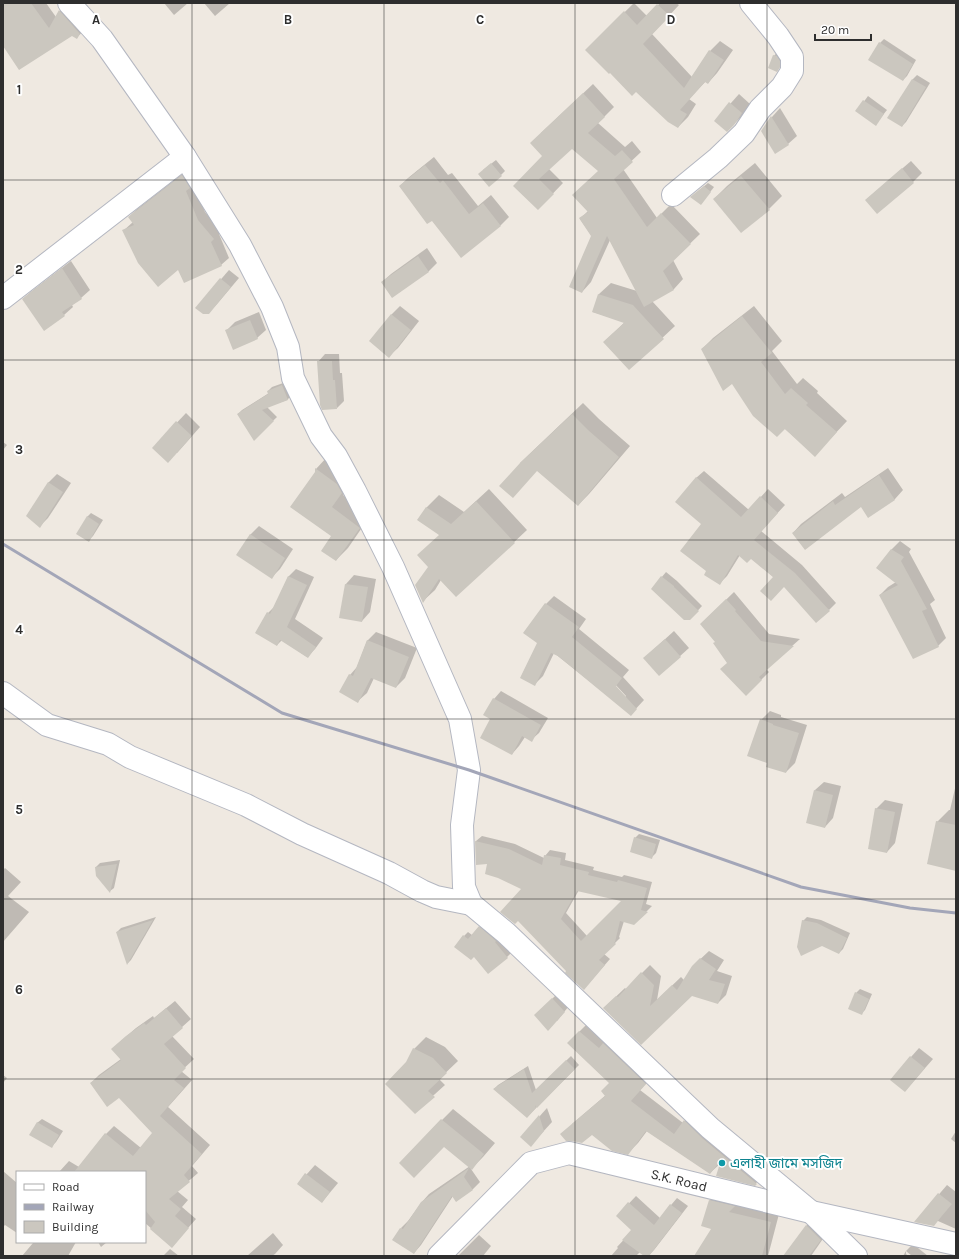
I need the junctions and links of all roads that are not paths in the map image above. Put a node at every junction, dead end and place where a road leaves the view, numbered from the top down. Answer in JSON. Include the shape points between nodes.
{"nodes":[{"id":1,"x":69,"y":3,"type":"edge"},
{"id":2,"x":751,"y":3,"type":"edge"},
{"id":3,"x":185,"y":157,"type":"junction"},
{"id":4,"x":673,"y":195,"type":"dead end"},
{"id":5,"x":3,"y":298,"type":"edge"},
{"id":6,"x":3,"y":693,"type":"edge"},
{"id":7,"x":471,"y":904,"type":"junction"},
{"id":8,"x":811,"y":1212,"type":"junction"},
{"id":9,"x":956,"y":1244,"type":"edge"},
{"id":10,"x":440,"y":1256,"type":"edge"},
{"id":11,"x":856,"y":1256,"type":"edge"}],
"edges":[{"from":1,"to":3,"type":"street","via":[[102,39]]},
{"from":2,"to":4,"type":"street","via":[[792,57],[792,72],[782,87],[760,109],[744,133]]},
{"from":3,"to":5,"type":"street"},
{"from":3,"to":7,"type":"street","via":[[240,245],[272,306],[288,347],[293,378],[321,436],[340,463],[393,567],[460,720],[469,770],[462,825],[464,887]]},
{"from":6,"to":7,"type":"street","via":[[47,725],[108,744],[130,757],[246,805],[436,897]]},
{"from":7,"to":8,"type":"street","via":[[506,933],[710,1128]]},
{"from":8,"to":9,"type":"street","name":"S.K. Road"},
{"from":8,"to":10,"type":"street","name":"S.K. Road","via":[[569,1153],[531,1163]]},
{"from":8,"to":11,"type":"street"}]}
